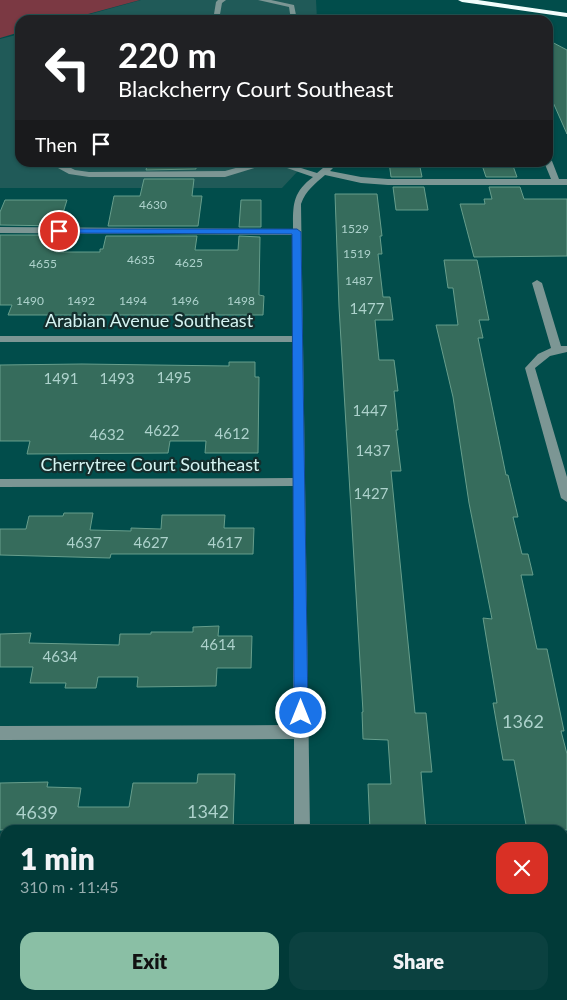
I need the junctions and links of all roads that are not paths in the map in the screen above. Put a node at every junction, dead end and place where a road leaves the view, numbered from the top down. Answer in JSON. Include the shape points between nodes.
{"nodes":[{"id":1,"x":223,"y":0,"type":"edge"},
{"id":2,"x":261,"y":0,"type":"edge"},
{"id":3,"x":462,"y":0,"type":"edge"},
{"id":4,"x":507,"y":0,"type":"edge"},
{"id":5,"x":567,"y":9,"type":"edge"},
{"id":6,"x":217,"y":15,"type":"edge"},
{"id":7,"x":293,"y":15,"type":"edge"},
{"id":8,"x":567,"y":15,"type":"edge"},
{"id":9,"x":63,"y":167,"type":"edge"},
{"id":10,"x":250,"y":167,"type":"edge"},
{"id":11,"x":292,"y":167,"type":"edge"},
{"id":12,"x":330,"y":167,"type":"edge"},
{"id":13,"x":550,"y":167,"type":"edge"},
{"id":14,"x":322,"y":174,"type":"junction"},
{"id":15,"x":556,"y":182,"type":"junction"},
{"id":16,"x":567,"y":182,"type":"edge"},
{"id":17,"x":0,"y":230,"type":"edge"},
{"id":18,"x":297,"y":232,"type":"junction"},
{"id":19,"x":537,"y":283,"type":"dead end"},
{"id":20,"x":0,"y":339,"type":"edge"},
{"id":21,"x":299,"y":339,"type":"junction"},
{"id":22,"x":562,"y":349,"type":"edge"},
{"id":23,"x":300,"y":482,"type":"junction"},
{"id":24,"x":0,"y":483,"type":"edge"},
{"id":25,"x":567,"y":498,"type":"edge"},
{"id":26,"x":0,"y":732,"type":"edge"},
{"id":27,"x":301,"y":732,"type":"junction"},
{"id":28,"x":302,"y":825,"type":"edge"}],
"edges":[{"from":1,"to":6,"type":"street","via":[[219,2]]},
{"from":2,"to":7,"type":"street","via":[[292,6]]},
{"from":3,"to":8,"type":"highway"},
{"from":4,"to":5,"type":"highway"},
{"from":9,"to":10,"type":"street","via":[[93,176],[225,174]]},
{"from":11,"to":14,"type":"street"},
{"from":12,"to":14,"type":"street"},
{"from":13,"to":15,"type":"street"},
{"from":14,"to":15,"type":"street","via":[[388,182]]},
{"from":14,"to":18,"type":"street","via":[[299,196],[296,204]]},
{"from":15,"to":16,"type":"street"},
{"from":17,"to":18,"type":"street"},
{"from":18,"to":21,"type":"street"},
{"from":19,"to":22,"type":"street"},
{"from":20,"to":21,"type":"street","name":"Arabian Avenue Southeast"},
{"from":21,"to":23,"type":"street"},
{"from":22,"to":25,"type":"street","via":[[538,357],[530,368]]},
{"from":23,"to":24,"type":"street","name":"Cherrytree Court Southeast"},
{"from":23,"to":27,"type":"street"},
{"from":26,"to":27,"type":"street"},
{"from":27,"to":28,"type":"street"}]}
